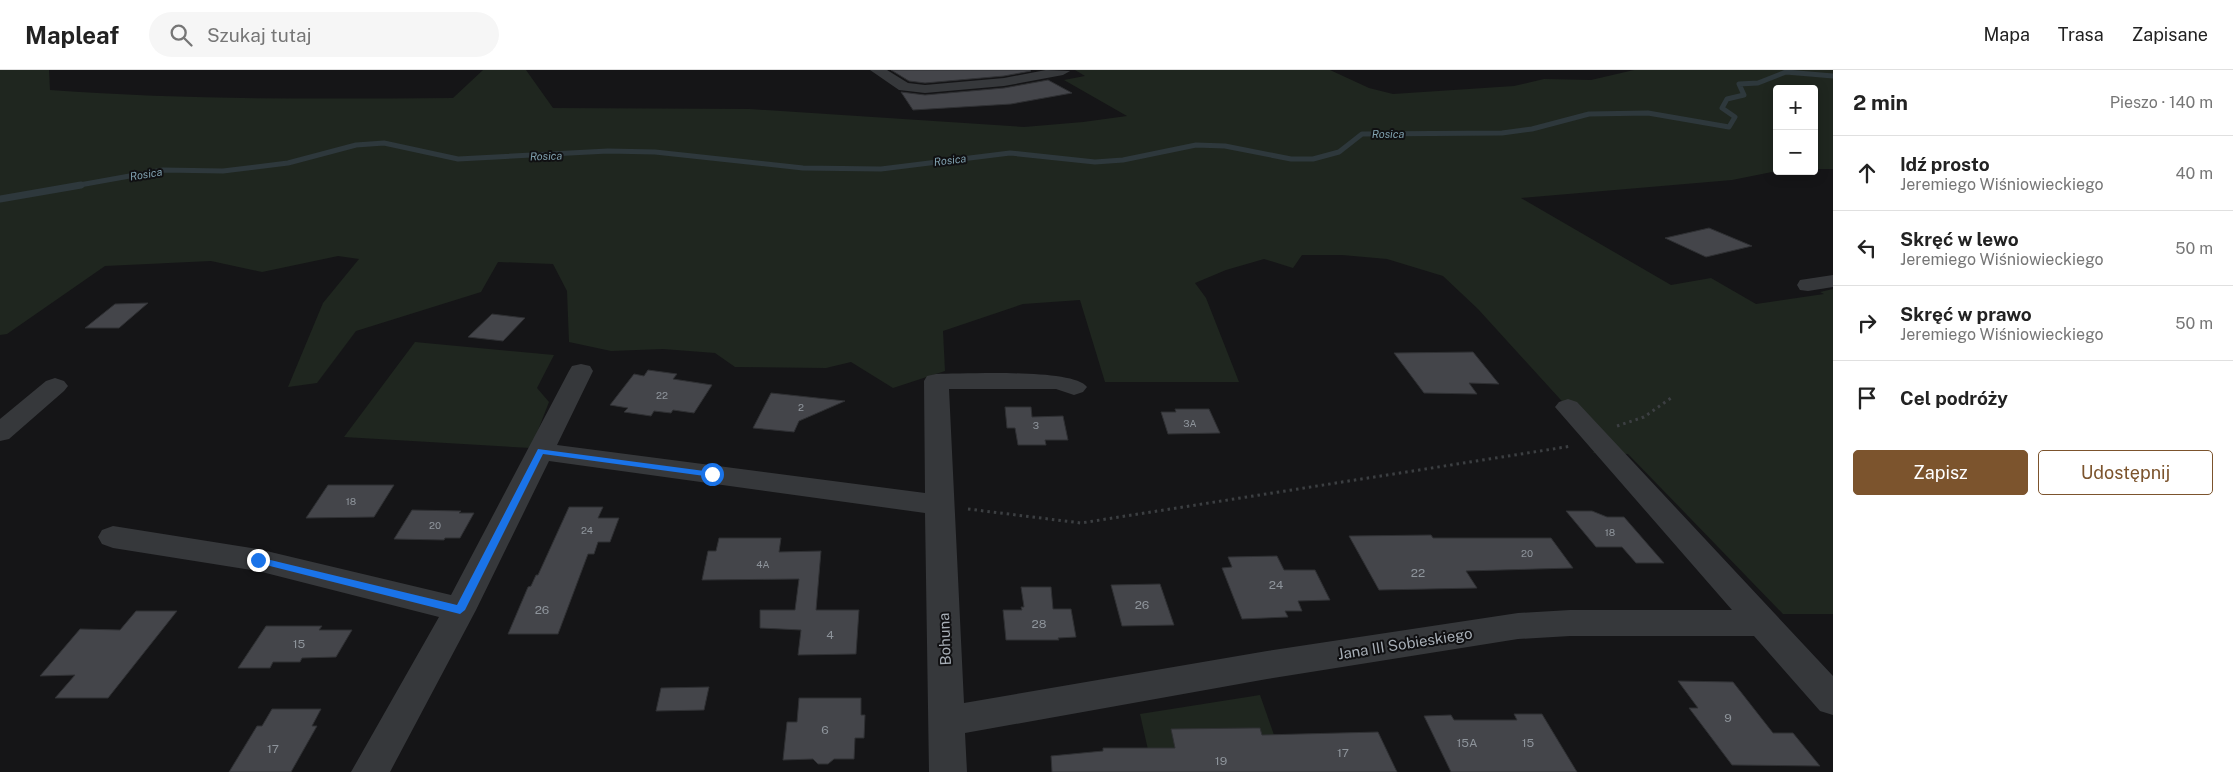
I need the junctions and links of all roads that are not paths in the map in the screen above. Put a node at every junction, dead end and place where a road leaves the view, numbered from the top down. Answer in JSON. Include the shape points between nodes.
{"nodes":[{"id":1,"x":877,"y":70,"type":"edge"},
{"id":2,"x":1060,"y":70,"type":"edge"},
{"id":3,"x":1833,"y":281,"type":"edge"},
{"id":4,"x":1808,"y":285,"type":"dead end"},
{"id":5,"x":582,"y":371,"type":"dead end"},
{"id":6,"x":55,"y":386,"type":"dead end"},
{"id":7,"x":1074,"y":388,"type":"dead end"},
{"id":8,"x":1568,"y":407,"type":"dead end"},
{"id":9,"x":0,"y":433,"type":"edge"},
{"id":10,"x":541,"y":451,"type":"junction"},
{"id":11,"x":940,"y":505,"type":"junction"},
{"id":12,"x":113,"y":537,"type":"dead end"},
{"id":13,"x":460,"y":610,"type":"junction"},
{"id":14,"x":1763,"y":623,"type":"junction"},
{"id":15,"x":1833,"y":700,"type":"edge"},
{"id":16,"x":947,"y":721,"type":"junction"},
{"id":17,"x":370,"y":772,"type":"edge"},
{"id":18,"x":948,"y":772,"type":"edge"}],
"edges":[{"from":1,"to":2,"type":"street","via":[[904,87],[925,90],[1004,82],[1063,71]]},
{"from":3,"to":4,"type":"street"},
{"from":5,"to":10,"type":"street"},
{"from":6,"to":9,"type":"street"},
{"from":7,"to":11,"type":"street","name":"Bohuna","via":[[1057,382],[936,381]]},
{"from":8,"to":14,"type":"street"},
{"from":10,"to":11,"type":"street"},
{"from":10,"to":13,"type":"street"},
{"from":11,"to":16,"type":"street","name":"Bohuna"},
{"from":12,"to":13,"type":"street","via":[[258,560]]},
{"from":13,"to":17,"type":"street"},
{"from":14,"to":15,"type":"street"},
{"from":14,"to":16,"type":"street","name":"Jana III Sobieskiego","via":[[1518,626],[1267,664]]},
{"from":16,"to":18,"type":"street","name":"Bohuna"}]}
